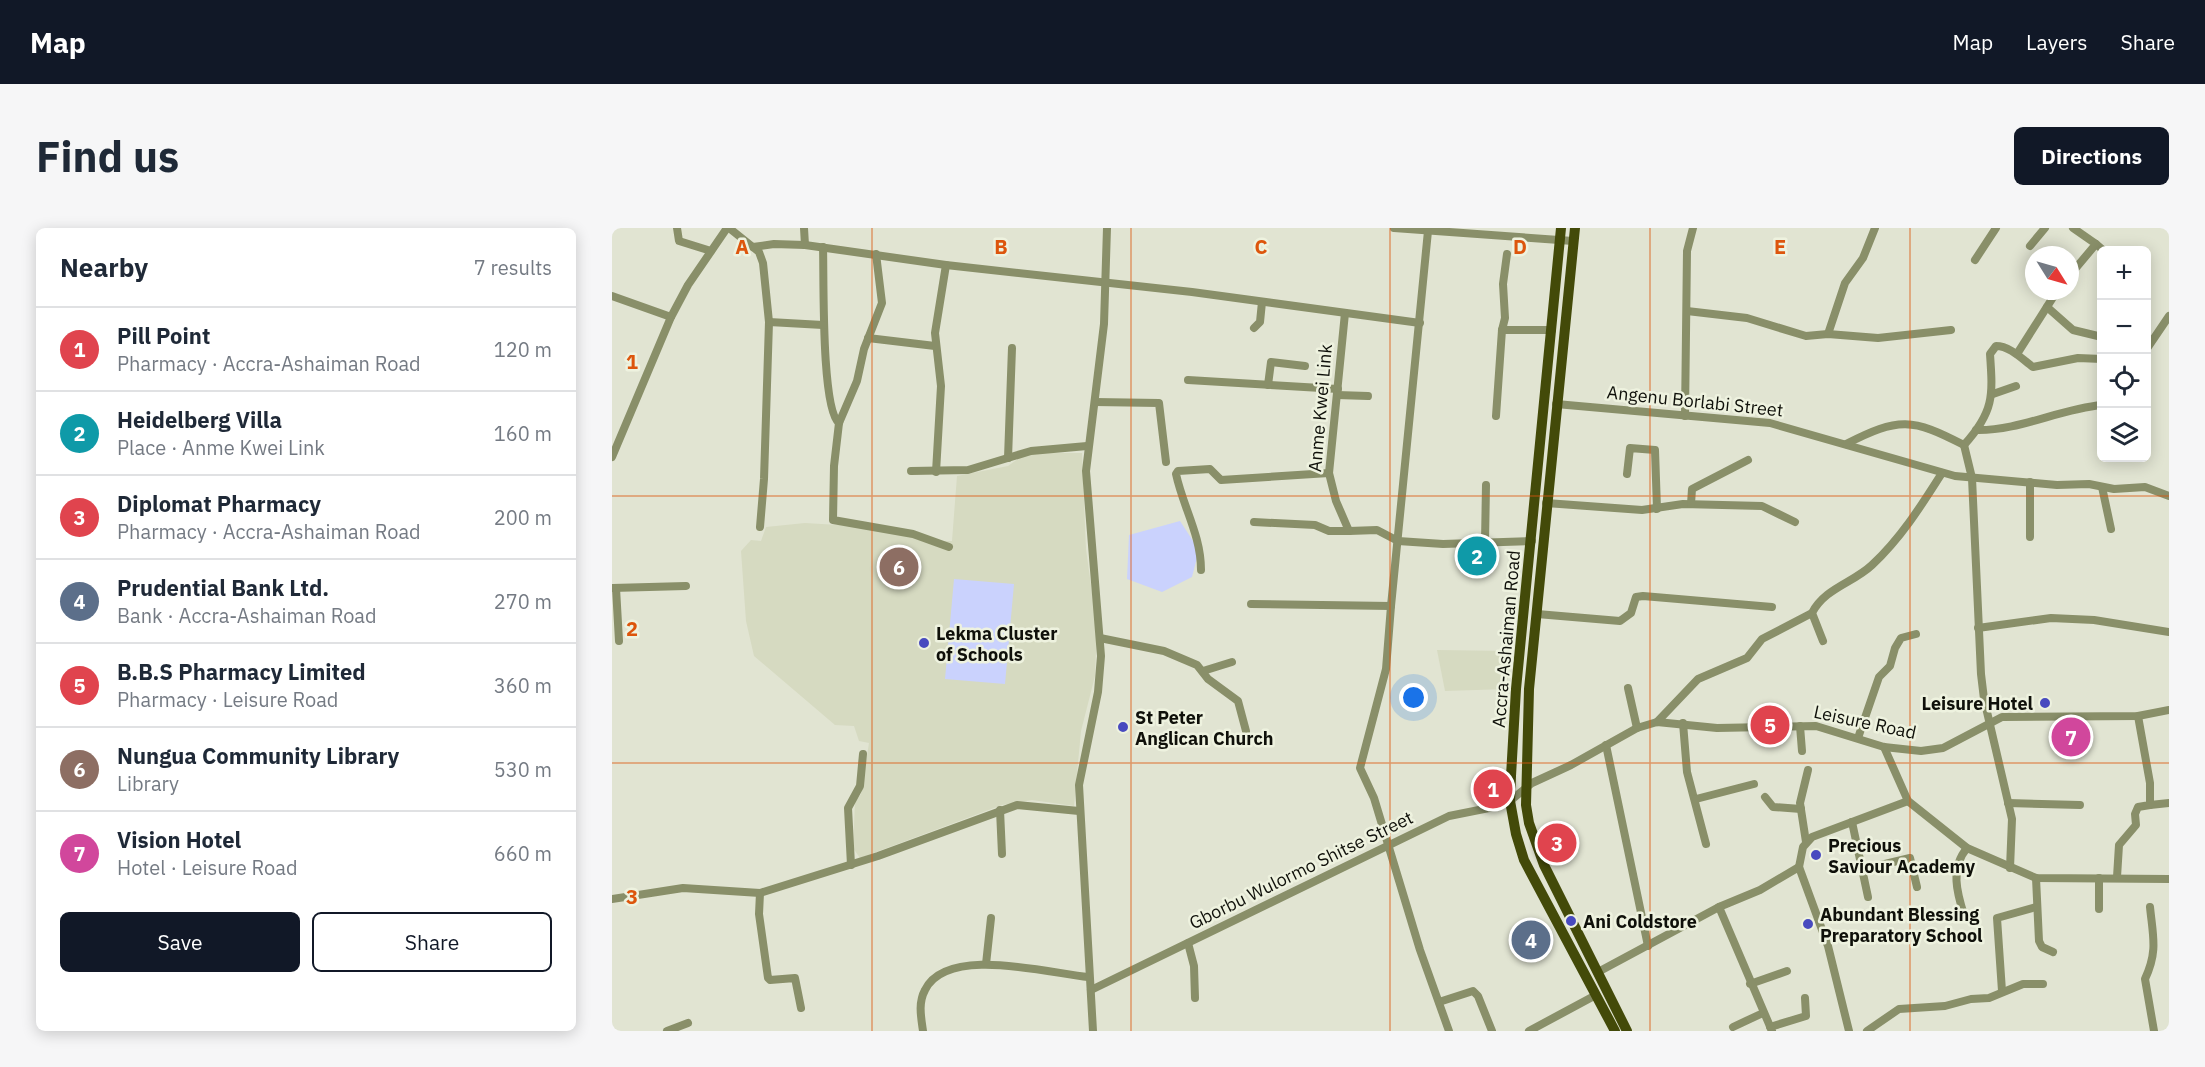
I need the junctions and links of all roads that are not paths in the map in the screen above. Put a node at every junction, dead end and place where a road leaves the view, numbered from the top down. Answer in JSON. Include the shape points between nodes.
{"nodes":[{"id":1,"x":677,"y":228,"type":"edge"},
{"id":2,"x":728,"y":228,"type":"edge"},
{"id":3,"x":804,"y":228,"type":"edge"},
{"id":4,"x":1107,"y":228,"type":"edge"},
{"id":5,"x":1394,"y":228,"type":"edge"},
{"id":6,"x":1561,"y":228,"type":"edge"},
{"id":7,"x":1575,"y":228,"type":"edge"},
{"id":8,"x":1693,"y":228,"type":"edge"},
{"id":9,"x":1875,"y":228,"type":"edge"},
{"id":10,"x":1996,"y":228,"type":"edge"},
{"id":11,"x":2045,"y":228,"type":"edge"},
{"id":12,"x":2073,"y":228,"type":"edge"},
{"id":13,"x":1428,"y":231,"type":"junction"},
{"id":14,"x":1509,"y":232,"type":"edge"},
{"id":15,"x":1560,"y":240,"type":"junction"},
{"id":16,"x":1573,"y":240,"type":"junction"},
{"id":17,"x":805,"y":245,"type":"junction"},
{"id":18,"x":2030,"y":246,"type":"dead end"},
{"id":19,"x":2098,"y":246,"type":"edge"},
{"id":20,"x":753,"y":247,"type":"junction"},
{"id":21,"x":823,"y":247,"type":"junction"},
{"id":22,"x":2097,"y":249,"type":"edge"},
{"id":23,"x":711,"y":251,"type":"junction"},
{"id":24,"x":876,"y":254,"type":"junction"},
{"id":25,"x":1507,"y":254,"type":"dead end"},
{"id":26,"x":1975,"y":260,"type":"dead end"},
{"id":27,"x":946,"y":265,"type":"junction"},
{"id":28,"x":2079,"y":266,"type":"edge"},
{"id":29,"x":1104,"y":282,"type":"junction"},
{"id":30,"x":612,"y":296,"type":"edge"},
{"id":31,"x":2052,"y":300,"type":"edge"},
{"id":32,"x":1262,"y":302,"type":"junction"},
{"id":33,"x":2047,"y":307,"type":"junction"},
{"id":34,"x":1687,"y":311,"type":"junction"},
{"id":35,"x":1345,"y":313,"type":"junction"},
{"id":36,"x":671,"y":317,"type":"junction"},
{"id":37,"x":2168,"y":319,"type":"edge"},
{"id":38,"x":769,"y":322,"type":"junction"},
{"id":39,"x":1420,"y":323,"type":"junction"},
{"id":40,"x":823,"y":325,"type":"junction"},
{"id":41,"x":1254,"y":327,"type":"dead end"},
{"id":42,"x":1502,"y":330,"type":"junction"},
{"id":43,"x":1552,"y":330,"type":"junction"},
{"id":44,"x":1951,"y":330,"type":"dead end"},
{"id":45,"x":1828,"y":334,"type":"junction"},
{"id":46,"x":2097,"y":336,"type":"edge"},
{"id":47,"x":868,"y":338,"type":"junction"},
{"id":48,"x":2151,"y":343,"type":"edge"},
{"id":49,"x":935,"y":346,"type":"junction"},
{"id":50,"x":1012,"y":348,"type":"dead end"},
{"id":51,"x":2018,"y":354,"type":"junction"},
{"id":52,"x":2097,"y":359,"type":"edge"},
{"id":53,"x":1305,"y":366,"type":"dead end"},
{"id":54,"x":1188,"y":380,"type":"dead end"},
{"id":55,"x":1268,"y":385,"type":"junction"},
{"id":56,"x":2016,"y":386,"type":"dead end"},
{"id":57,"x":1337,"y":392,"type":"junction"},
{"id":58,"x":1993,"y":394,"type":"junction"},
{"id":59,"x":1368,"y":396,"type":"dead end"},
{"id":60,"x":1095,"y":402,"type":"junction"},
{"id":61,"x":1556,"y":404,"type":"junction"},
{"id":62,"x":2097,"y":406,"type":"edge"},
{"id":63,"x":1496,"y":416,"type":"dead end"},
{"id":64,"x":1685,"y":416,"type":"junction"},
{"id":65,"x":839,"y":423,"type":"junction"},
{"id":66,"x":1976,"y":430,"type":"junction"},
{"id":67,"x":1846,"y":444,"type":"junction"},
{"id":68,"x":1964,"y":445,"type":"junction"},
{"id":69,"x":1087,"y":446,"type":"junction"},
{"id":70,"x":612,"y":457,"type":"edge"},
{"id":71,"x":1008,"y":458,"type":"junction"},
{"id":72,"x":1748,"y":460,"type":"dead end"},
{"id":73,"x":1166,"y":462,"type":"dead end"},
{"id":74,"x":911,"y":471,"type":"dead end"},
{"id":75,"x":936,"y":472,"type":"junction"},
{"id":76,"x":1329,"y":473,"type":"junction"},
{"id":77,"x":1942,"y":473,"type":"junction"},
{"id":78,"x":1627,"y":474,"type":"dead end"},
{"id":79,"x":1972,"y":478,"type":"junction"},
{"id":80,"x":2030,"y":482,"type":"junction"},
{"id":81,"x":1486,"y":485,"type":"dead end"},
{"id":82,"x":2102,"y":487,"type":"junction"},
{"id":83,"x":2169,"y":496,"type":"edge"},
{"id":84,"x":1546,"y":503,"type":"junction"},
{"id":85,"x":1691,"y":504,"type":"junction"},
{"id":86,"x":1657,"y":509,"type":"junction"},
{"id":87,"x":1254,"y":522,"type":"dead end"},
{"id":88,"x":1795,"y":522,"type":"dead end"},
{"id":89,"x":760,"y":527,"type":"dead end"},
{"id":90,"x":2111,"y":529,"type":"dead end"},
{"id":91,"x":1349,"y":531,"type":"junction"},
{"id":92,"x":2030,"y":537,"type":"dead end"},
{"id":93,"x":1398,"y":541,"type":"junction"},
{"id":94,"x":1532,"y":541,"type":"junction"},
{"id":95,"x":1485,"y":542,"type":"junction"},
{"id":96,"x":949,"y":547,"type":"dead end"},
{"id":97,"x":1201,"y":570,"type":"dead end"},
{"id":98,"x":686,"y":586,"type":"dead end"},
{"id":99,"x":614,"y":588,"type":"edge"},
{"id":100,"x":1251,"y":604,"type":"dead end"},
{"id":101,"x":1391,"y":606,"type":"junction"},
{"id":102,"x":1772,"y":607,"type":"dead end"},
{"id":103,"x":1812,"y":613,"type":"junction"},
{"id":104,"x":1537,"y":614,"type":"junction"},
{"id":105,"x":1978,"y":628,"type":"junction"},
{"id":106,"x":2169,"y":632,"type":"edge"},
{"id":107,"x":1916,"y":634,"type":"dead end"},
{"id":108,"x":1100,"y":638,"type":"junction"},
{"id":109,"x":619,"y":640,"type":"dead end"},
{"id":110,"x":1823,"y":640,"type":"dead end"},
{"id":111,"x":1232,"y":662,"type":"dead end"},
{"id":112,"x":1203,"y":671,"type":"junction"},
{"id":113,"x":1628,"y":688,"type":"dead end"},
{"id":114,"x":2169,"y":710,"type":"edge"},
{"id":115,"x":2138,"y":716,"type":"junction"},
{"id":116,"x":1657,"y":722,"type":"junction"},
{"id":117,"x":1989,"y":722,"type":"junction"},
{"id":118,"x":1683,"y":723,"type":"junction"},
{"id":119,"x":1800,"y":726,"type":"junction"},
{"id":120,"x":1636,"y":728,"type":"junction"},
{"id":121,"x":1246,"y":731,"type":"dead end"},
{"id":122,"x":1858,"y":738,"type":"junction"},
{"id":123,"x":1606,"y":745,"type":"junction"},
{"id":124,"x":1884,"y":747,"type":"junction"},
{"id":125,"x":1802,"y":751,"type":"dead end"},
{"id":126,"x":863,"y":754,"type":"dead end"},
{"id":127,"x":1808,"y":770,"type":"dead end"},
{"id":128,"x":1754,"y":784,"type":"dead end"},
{"id":129,"x":1526,"y":787,"type":"junction"},
{"id":130,"x":1765,"y":797,"type":"dead end"},
{"id":131,"x":1696,"y":799,"type":"junction"},
{"id":132,"x":1510,"y":801,"type":"junction"},
{"id":133,"x":1908,"y":801,"type":"junction"},
{"id":134,"x":2008,"y":803,"type":"junction"},
{"id":135,"x":2169,"y":803,"type":"edge"},
{"id":136,"x":2080,"y":805,"type":"dead end"},
{"id":137,"x":2150,"y":806,"type":"junction"},
{"id":138,"x":1801,"y":809,"type":"junction"},
{"id":139,"x":1000,"y":810,"type":"junction"},
{"id":140,"x":1079,"y":811,"type":"junction"},
{"id":141,"x":1852,"y":822,"type":"junction"},
{"id":142,"x":1806,"y":842,"type":"junction"},
{"id":143,"x":1706,"y":844,"type":"dead end"},
{"id":144,"x":1388,"y":848,"type":"junction"},
{"id":145,"x":1967,"y":848,"type":"junction"},
{"id":146,"x":1002,"y":854,"type":"dead end"},
{"id":147,"x":851,"y":865,"type":"junction"},
{"id":148,"x":1799,"y":867,"type":"junction"},
{"id":149,"x":2010,"y":868,"type":"junction"},
{"id":150,"x":1864,"y":870,"type":"junction"},
{"id":151,"x":2117,"y":877,"type":"junction"},
{"id":152,"x":2036,"y":878,"type":"junction"},
{"id":153,"x":2098,"y":878,"type":"junction"},
{"id":154,"x":2169,"y":879,"type":"edge"},
{"id":155,"x":1917,"y":887,"type":"dead end"},
{"id":156,"x":760,"y":893,"type":"junction"},
{"id":157,"x":1868,"y":897,"type":"dead end"},
{"id":158,"x":612,"y":899,"type":"edge"},
{"id":159,"x":2036,"y":907,"type":"junction"},
{"id":160,"x":2150,"y":907,"type":"dead end"},
{"id":161,"x":1719,"y":908,"type":"junction"},
{"id":162,"x":2099,"y":909,"type":"dead end"},
{"id":163,"x":1964,"y":915,"type":"dead end"},
{"id":164,"x":991,"y":918,"type":"dead end"},
{"id":165,"x":1188,"y":943,"type":"junction"},
{"id":166,"x":1648,"y":946,"type":"junction"},
{"id":167,"x":2053,"y":952,"type":"dead end"},
{"id":168,"x":986,"y":964,"type":"junction"},
{"id":169,"x":1787,"y":971,"type":"dead end"},
{"id":170,"x":1598,"y":972,"type":"junction"},
{"id":171,"x":1088,"y":976,"type":"junction"},
{"id":172,"x":1750,"y":984,"type":"junction"},
{"id":173,"x":2043,"y":984,"type":"dead end"},
{"id":174,"x":1091,"y":990,"type":"junction"},
{"id":175,"x":2002,"y":991,"type":"junction"},
{"id":176,"x":1596,"y":995,"type":"junction"},
{"id":177,"x":1195,"y":998,"type":"dead end"},
{"id":178,"x":1805,"y":998,"type":"dead end"},
{"id":179,"x":1439,"y":1002,"type":"junction"},
{"id":180,"x":801,"y":1008,"type":"dead end"},
{"id":181,"x":1763,"y":1013,"type":"junction"},
{"id":182,"x":688,"y":1023,"type":"dead end"},
{"id":183,"x":1733,"y":1027,"type":"dead end"},
{"id":184,"x":1092,"y":1029,"type":"edge"},
{"id":185,"x":1771,"y":1029,"type":"edge"},
{"id":186,"x":667,"y":1031,"type":"edge"},
{"id":187,"x":923,"y":1031,"type":"edge"},
{"id":188,"x":1449,"y":1031,"type":"edge"},
{"id":189,"x":1492,"y":1031,"type":"edge"},
{"id":190,"x":1529,"y":1031,"type":"edge"},
{"id":191,"x":1614,"y":1031,"type":"edge"},
{"id":192,"x":1627,"y":1031,"type":"edge"},
{"id":193,"x":1849,"y":1031,"type":"edge"},
{"id":194,"x":1867,"y":1031,"type":"edge"},
{"id":195,"x":2154,"y":1031,"type":"edge"}],
"edges":[{"from":1,"to":23,"type":"street","via":[[680,241]]},
{"from":2,"to":20,"type":"street"},
{"from":2,"to":23,"type":"street"},
{"from":3,"to":17,"type":"street"},
{"from":4,"to":29,"type":"street"},
{"from":5,"to":13,"type":"street"},
{"from":6,"to":15,"type":"main road","name":"Accra-Ashaiman Road"},
{"from":7,"to":16,"type":"main road","name":"Accra-Ashaiman Road"},
{"from":8,"to":34,"type":"street","via":[[1687,251]]},
{"from":9,"to":45,"type":"street","via":[[1863,258],[1845,283]]},
{"from":10,"to":26,"type":"street"},
{"from":11,"to":18,"type":"street"},
{"from":12,"to":19,"type":"street"},
{"from":13,"to":14,"type":"street"},
{"from":13,"to":39,"type":"street"},
{"from":14,"to":15,"type":"street"},
{"from":15,"to":16,"type":"street"},
{"from":15,"to":43,"type":"main road","name":"Accra-Ashaiman Road"},
{"from":16,"to":61,"type":"main road","name":"Accra-Ashaiman Road"},
{"from":17,"to":20,"type":"street"},
{"from":17,"to":21,"type":"street"},
{"from":20,"to":38,"type":"street","via":[[762,257]]},
{"from":21,"to":24,"type":"street"},
{"from":21,"to":40,"type":"street"},
{"from":22,"to":28,"type":"street"},
{"from":23,"to":36,"type":"street"},
{"from":24,"to":27,"type":"street"},
{"from":24,"to":47,"type":"street","via":[[882,303]]},
{"from":25,"to":42,"type":"street"},
{"from":27,"to":29,"type":"street"},
{"from":27,"to":49,"type":"street"},
{"from":29,"to":32,"type":"street"},
{"from":29,"to":60,"type":"street","via":[[1104,324]]},
{"from":30,"to":36,"type":"street"},
{"from":31,"to":33,"type":"street"},
{"from":32,"to":35,"type":"street"},
{"from":32,"to":41,"type":"street","via":[[1260,322]]},
{"from":33,"to":46,"type":"street","via":[[2073,330]]},
{"from":33,"to":51,"type":"street"},
{"from":34,"to":45,"type":"street","via":[[1747,318],[1806,336]]},
{"from":34,"to":64,"type":"street"},
{"from":35,"to":39,"type":"street"},
{"from":35,"to":57,"type":"street","name":"Anme Kwei Link"},
{"from":36,"to":70,"type":"street"},
{"from":37,"to":48,"type":"street"},
{"from":38,"to":40,"type":"street"},
{"from":38,"to":89,"type":"street"},
{"from":39,"to":93,"type":"street"},
{"from":40,"to":65,"type":"street","via":[[832,416]]},
{"from":42,"to":43,"type":"street"},
{"from":42,"to":63,"type":"street"},
{"from":43,"to":94,"type":"main road","name":"Accra-Ashaiman Road"},
{"from":44,"to":45,"type":"street","via":[[1878,338]]},
{"from":47,"to":49,"type":"street"},
{"from":47,"to":65,"type":"street","via":[[857,381]]},
{"from":49,"to":75,"type":"street","via":[[940,387]]},
{"from":50,"to":71,"type":"street"},
{"from":51,"to":52,"type":"street","via":[[2033,367],[2078,358]]},
{"from":51,"to":58,"type":"street","via":[[2001,346],[1992,350]]},
{"from":53,"to":55,"type":"street","via":[[1271,362]]},
{"from":54,"to":55,"type":"street"},
{"from":55,"to":57,"type":"street"},
{"from":56,"to":58,"type":"street"},
{"from":57,"to":59,"type":"street"},
{"from":57,"to":76,"type":"street","name":"Anme Kwei Link"},
{"from":58,"to":66,"type":"street","via":[[1988,412]]},
{"from":60,"to":69,"type":"street"},
{"from":60,"to":73,"type":"street","via":[[1159,403]]},
{"from":61,"to":64,"type":"street","name":"Angenu Borlabi Street"},
{"from":61,"to":84,"type":"main road","name":"Accra-Ashaiman Road"},
{"from":62,"to":66,"type":"street","via":[[2005,429]]},
{"from":64,"to":67,"type":"street","name":"Angenu Borlabi Street","via":[[1770,423]]},
{"from":65,"to":96,"type":"street","via":[[833,520],[913,534]]},
{"from":66,"to":68,"type":"street"},
{"from":67,"to":68,"type":"street","via":[[1900,423],[1932,428]]},
{"from":67,"to":77,"type":"street","name":"Angenu Borlabi Street"},
{"from":68,"to":79,"type":"street"},
{"from":69,"to":71,"type":"street","via":[[1032,451]]},
{"from":69,"to":108,"type":"street"},
{"from":71,"to":75,"type":"street","via":[[968,470]]},
{"from":72,"to":85,"type":"street","via":[[1692,489]]},
{"from":74,"to":75,"type":"street"},
{"from":76,"to":91,"type":"street","name":"Anme Kwei Link"},
{"from":76,"to":97,"type":"street","via":[[1226,480],[1218,479],[1210,468],[1178,471],[1179,489],[1196,534]]},
{"from":77,"to":79,"type":"street","name":"Angenu Borlabi Street"},
{"from":77,"to":103,"type":"street","via":[[1895,541],[1871,566],[1818,602]]},
{"from":78,"to":86,"type":"street","via":[[1630,448],[1655,450]]},
{"from":79,"to":80,"type":"street","name":"Angenu Borlabi Street"},
{"from":79,"to":105,"type":"street"},
{"from":80,"to":82,"type":"street","name":"Angenu Borlabi Street"},
{"from":80,"to":92,"type":"street"},
{"from":81,"to":95,"type":"street"},
{"from":82,"to":83,"type":"street","name":"Angenu Borlabi Street","via":[[2145,487]]},
{"from":82,"to":90,"type":"street"},
{"from":84,"to":86,"type":"street"},
{"from":84,"to":104,"type":"main road","name":"Accra-Ashaiman Road"},
{"from":85,"to":86,"type":"street"},
{"from":85,"to":88,"type":"street","via":[[1762,506]]},
{"from":87,"to":91,"type":"street"},
{"from":91,"to":93,"type":"street","via":[[1377,530]]},
{"from":93,"to":95,"type":"street"},
{"from":93,"to":101,"type":"street"},
{"from":94,"to":95,"type":"street"},
{"from":94,"to":132,"type":"main road","name":"Accra-Ashaiman Road","via":[[1516,689]]},
{"from":98,"to":99,"type":"street"},
{"from":99,"to":109,"type":"street"},
{"from":100,"to":101,"type":"street"},
{"from":101,"to":144,"type":"street","via":[[1380,697],[1359,763]]},
{"from":102,"to":104,"type":"street","via":[[1643,596],[1636,597],[1628,618],[1620,621]]},
{"from":103,"to":110,"type":"street"},
{"from":103,"to":116,"type":"street","via":[[1762,639],[1747,658],[1698,679]]},
{"from":104,"to":129,"type":"main road","name":"Accra-Ashaiman Road","via":[[1529,689]]},
{"from":105,"to":106,"type":"street","via":[[2051,618],[2094,620]]},
{"from":105,"to":117,"type":"street"},
{"from":107,"to":122,"type":"street","via":[[1901,639],[1894,648],[1890,666],[1879,677]]},
{"from":108,"to":112,"type":"street","via":[[1164,651]]},
{"from":108,"to":140,"type":"street","via":[[1099,682],[1080,776]]},
{"from":111,"to":112,"type":"street"},
{"from":112,"to":121,"type":"street","via":[[1238,701]]},
{"from":113,"to":120,"type":"street"},
{"from":114,"to":115,"type":"street","name":"Leisure Road"},
{"from":115,"to":117,"type":"street","name":"Leisure Road","via":[[2024,715]]},
{"from":115,"to":137,"type":"street","via":[[2150,783]]},
{"from":116,"to":118,"type":"street","name":"Leisure Road"},
{"from":116,"to":120,"type":"street","name":"Leisure Road"},
{"from":117,"to":124,"type":"street","name":"Leisure Road","via":[[1943,748],[1921,751]]},
{"from":117,"to":134,"type":"street"},
{"from":118,"to":119,"type":"street","name":"Leisure Road","via":[[1717,728]]},
{"from":118,"to":131,"type":"street","via":[[1687,772]]},
{"from":119,"to":122,"type":"street","name":"Leisure Road","via":[[1816,726]]},
{"from":119,"to":125,"type":"street"},
{"from":120,"to":123,"type":"street","name":"Leisure Road"},
{"from":122,"to":124,"type":"street","name":"Leisure Road"},
{"from":123,"to":129,"type":"street","name":"Leisure Road"},
{"from":123,"to":166,"type":"street"},
{"from":124,"to":133,"type":"street"},
{"from":126,"to":147,"type":"street","via":[[860,786],[848,808]]},
{"from":127,"to":138,"type":"street","via":[[1800,796]]},
{"from":128,"to":131,"type":"street"},
{"from":129,"to":132,"type":"street","name":"Gborbu Wulormo Shitse Street"},
{"from":129,"to":170,"type":"main road","name":"Accra-Ashaiman Road","via":[[1529,823],[1544,865]]},
{"from":130,"to":138,"type":"street","via":[[1773,807]]},
{"from":131,"to":143,"type":"street"},
{"from":132,"to":144,"type":"street","name":"Gborbu Wulormo Shitse Street","via":[[1449,816]]},
{"from":132,"to":176,"type":"main road","name":"Accra-Ashaiman Road","via":[[1524,860]]},
{"from":133,"to":141,"type":"street"},
{"from":133,"to":145,"type":"street"},
{"from":134,"to":136,"type":"street"},
{"from":134,"to":149,"type":"street","via":[[2012,819]]},
{"from":135,"to":137,"type":"street"},
{"from":137,"to":151,"type":"street","via":[[2138,807],[2136,825],[2121,842]]},
{"from":138,"to":142,"type":"street"},
{"from":139,"to":140,"type":"street","via":[[1026,805]]},
{"from":139,"to":146,"type":"street"},
{"from":139,"to":147,"type":"street"},
{"from":140,"to":171,"type":"street"},
{"from":141,"to":142,"type":"street"},
{"from":141,"to":150,"type":"street"},
{"from":142,"to":148,"type":"street"},
{"from":144,"to":165,"type":"street","name":"Gborbu Wulormo Shitse Street"},
{"from":144,"to":179,"type":"street"},
{"from":145,"to":149,"type":"street"},
{"from":145,"to":163,"type":"street","via":[[1960,856],[1956,886]]},
{"from":147,"to":156,"type":"street"},
{"from":148,"to":161,"type":"street"},
{"from":148,"to":193,"type":"street","via":[[1828,946]]},
{"from":149,"to":152,"type":"street"},
{"from":150,"to":155,"type":"street","via":[[1910,858]]},
{"from":150,"to":157,"type":"street"},
{"from":151,"to":153,"type":"street"},
{"from":151,"to":154,"type":"street"},
{"from":152,"to":153,"type":"street"},
{"from":152,"to":159,"type":"street"},
{"from":153,"to":162,"type":"street"},
{"from":156,"to":158,"type":"street","via":[[683,888]]},
{"from":156,"to":180,"type":"street","via":[[768,978],[795,978]]},
{"from":159,"to":167,"type":"street","via":[[2039,941]]},
{"from":159,"to":175,"type":"street","via":[[1997,918]]},
{"from":160,"to":195,"type":"street","via":[[2155,945],[2152,969],[2145,979]]},
{"from":161,"to":166,"type":"street"},
{"from":161,"to":172,"type":"street"},
{"from":164,"to":168,"type":"street"},
{"from":165,"to":174,"type":"street","name":"Gborbu Wulormo Shitse Street"},
{"from":165,"to":177,"type":"street","via":[[1194,966]]},
{"from":166,"to":170,"type":"street"},
{"from":168,"to":171,"type":"street"},
{"from":168,"to":187,"type":"street","via":[[954,967],[929,982],[920,1010]]},
{"from":169,"to":172,"type":"street"},
{"from":170,"to":192,"type":"main road","name":"Accra-Ashaiman Road"},
{"from":171,"to":174,"type":"street"},
{"from":172,"to":181,"type":"street"},
{"from":173,"to":175,"type":"street","via":[[2023,984]]},
{"from":174,"to":184,"type":"street"},
{"from":175,"to":194,"type":"street","via":[[1989,998],[1946,1006],[1899,1009]]},
{"from":176,"to":190,"type":"street"},
{"from":176,"to":191,"type":"main road","name":"Accra-Ashaiman Road"},
{"from":178,"to":185,"type":"street","via":[[1806,1016]]},
{"from":179,"to":188,"type":"street"},
{"from":179,"to":189,"type":"street","via":[[1473,991]]},
{"from":181,"to":183,"type":"street"},
{"from":181,"to":185,"type":"street"},
{"from":182,"to":186,"type":"street"}]}
